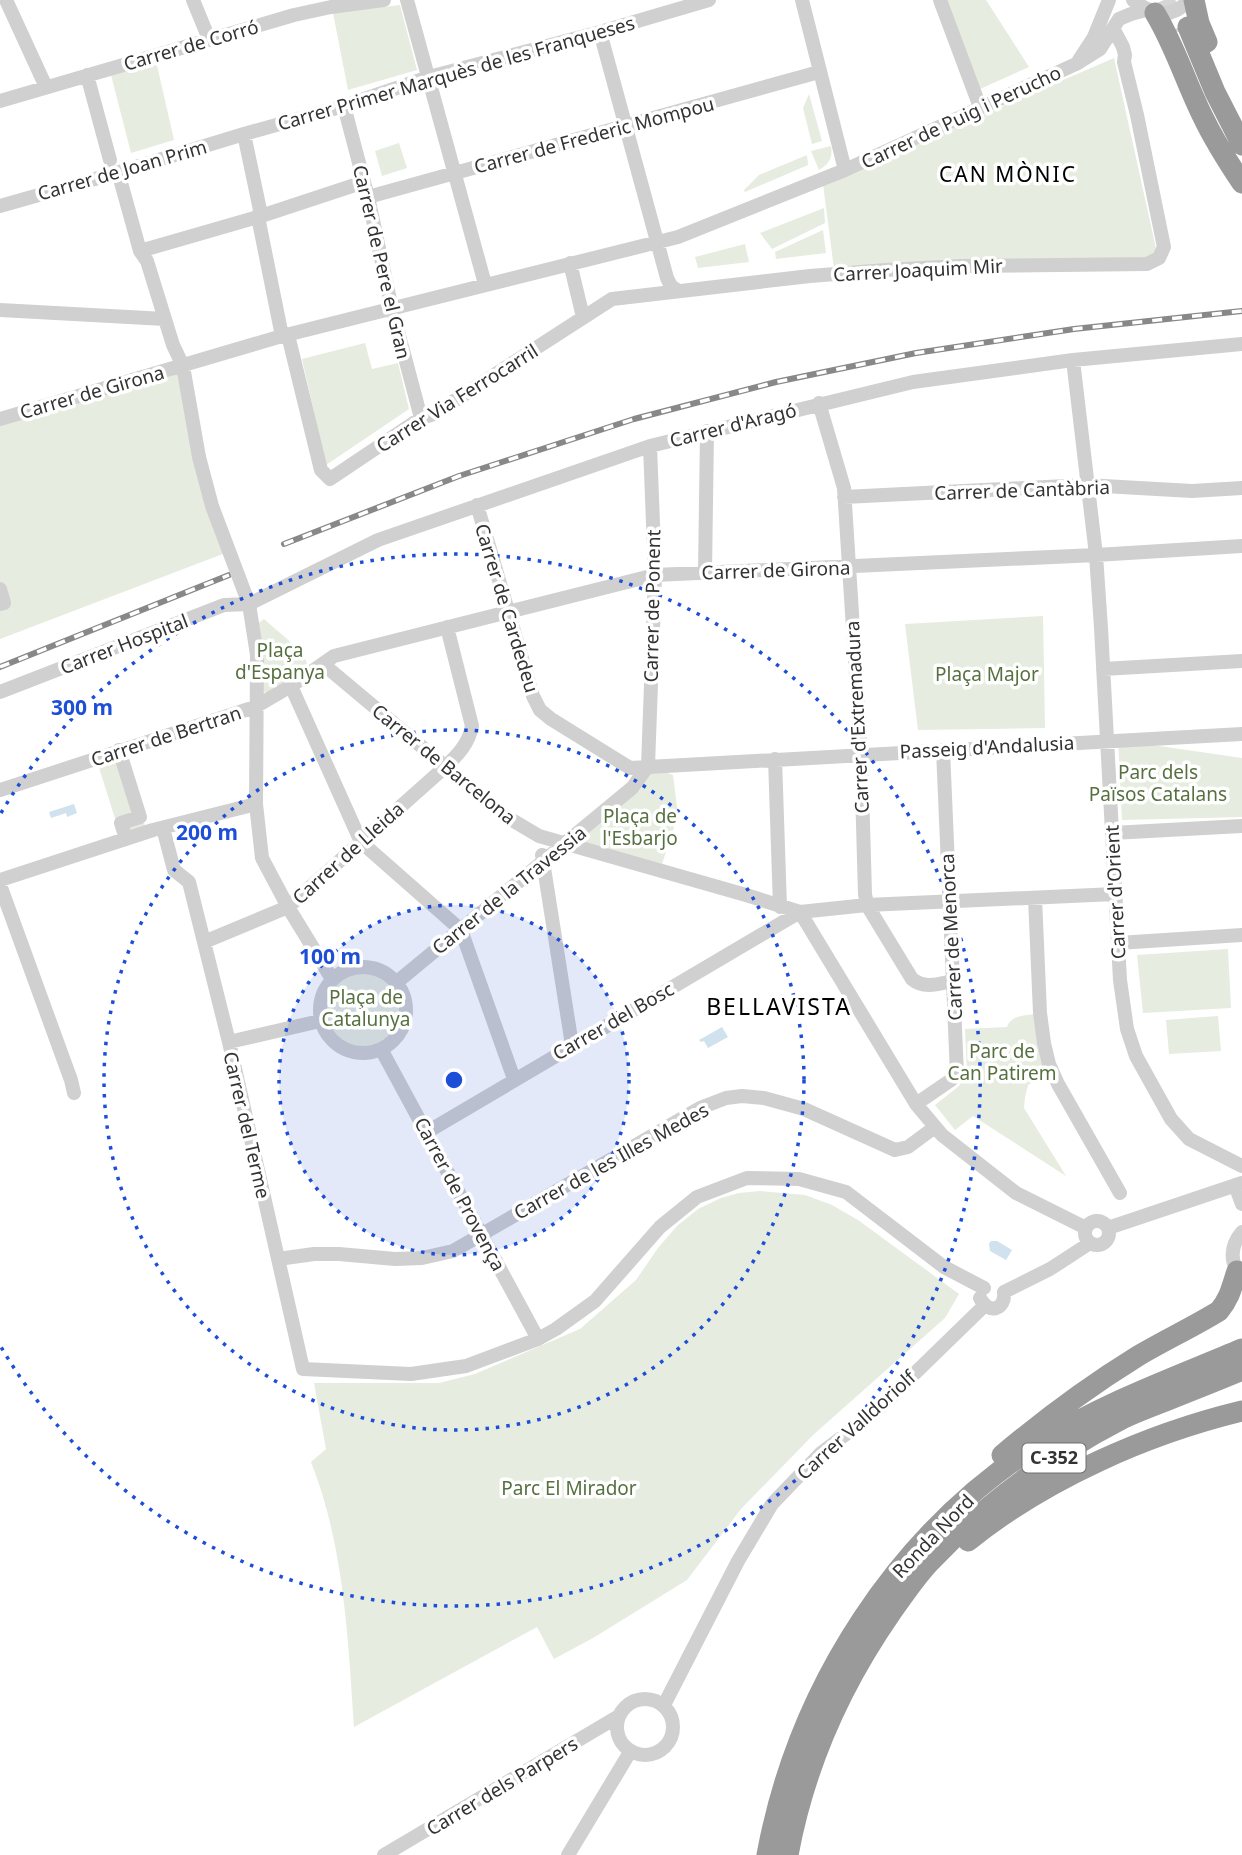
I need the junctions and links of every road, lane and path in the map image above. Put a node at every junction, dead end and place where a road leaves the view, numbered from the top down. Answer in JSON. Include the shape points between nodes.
{"nodes":[{"id":1,"x":6,"y":0,"type":"edge"},
{"id":2,"x":193,"y":0,"type":"edge"},
{"id":3,"x":384,"y":0,"type":"edge"},
{"id":4,"x":407,"y":0,"type":"edge"},
{"id":5,"x":709,"y":0,"type":"edge"},
{"id":6,"x":802,"y":0,"type":"edge"},
{"id":7,"x":940,"y":0,"type":"edge"},
{"id":8,"x":1109,"y":0,"type":"edge"},
{"id":9,"x":1133,"y":0,"type":"edge"},
{"id":10,"x":1191,"y":0,"type":"edge"},
{"id":11,"x":330,"y":4,"type":"edge"},
{"id":12,"x":1150,"y":11,"type":"junction"},
{"id":13,"x":1113,"y":28,"type":"junction"},
{"id":14,"x":600,"y":32,"type":"junction"},
{"id":15,"x":209,"y":39,"type":"junction"},
{"id":16,"x":1100,"y":49,"type":"junction"},
{"id":17,"x":1124,"y":62,"type":"junction"},
{"id":18,"x":1076,"y":64,"type":"junction"},
{"id":19,"x":819,"y":72,"type":"junction"},
{"id":20,"x":87,"y":75,"type":"junction"},
{"id":21,"x":429,"y":77,"type":"junction"},
{"id":22,"x":46,"y":87,"type":"junction"},
{"id":23,"x":0,"y":101,"type":"edge"},
{"id":24,"x":344,"y":106,"type":"junction"},
{"id":25,"x":981,"y":107,"type":"junction"},
{"id":26,"x":1242,"y":117,"type":"edge"},
{"id":27,"x":626,"y":126,"type":"junction"},
{"id":28,"x":244,"y":134,"type":"junction"},
{"id":29,"x":1242,"y":145,"type":"edge"},
{"id":30,"x":110,"y":160,"type":"dead end"},
{"id":31,"x":1242,"y":163,"type":"edge"},
{"id":32,"x":845,"y":170,"type":"junction"},
{"id":33,"x":455,"y":173,"type":"junction"},
{"id":34,"x":120,"y":179,"type":"dead end"},
{"id":35,"x":1242,"y":183,"type":"edge"},
{"id":36,"x":366,"y":189,"type":"junction"},
{"id":37,"x":0,"y":206,"type":"edge"},
{"id":38,"x":258,"y":217,"type":"junction"},
{"id":39,"x":657,"y":241,"type":"junction"},
{"id":40,"x":140,"y":251,"type":"junction"},
{"id":41,"x":570,"y":263,"type":"junction"},
{"id":42,"x":485,"y":284,"type":"junction"},
{"id":43,"x":677,"y":290,"type":"junction"},
{"id":44,"x":392,"y":309,"type":"junction"},
{"id":45,"x":0,"y":310,"type":"edge"},
{"id":46,"x":583,"y":317,"type":"junction"},
{"id":47,"x":165,"y":319,"type":"junction"},
{"id":48,"x":285,"y":335,"type":"junction"},
{"id":49,"x":1242,"y":344,"type":"edge"},
{"id":50,"x":1073,"y":360,"type":"junction"},
{"id":51,"x":183,"y":366,"type":"junction"},
{"id":52,"x":819,"y":403,"type":"junction"},
{"id":53,"x":421,"y":418,"type":"junction"},
{"id":54,"x":0,"y":419,"type":"edge"},
{"id":55,"x":707,"y":431,"type":"junction"},
{"id":56,"x":650,"y":446,"type":"junction"},
{"id":57,"x":1086,"y":485,"type":"junction"},
{"id":58,"x":1242,"y":488,"type":"edge"},
{"id":59,"x":844,"y":497,"type":"junction"},
{"id":60,"x":477,"y":505,"type":"junction"},
{"id":61,"x":1242,"y":546,"type":"edge"},
{"id":62,"x":1096,"y":555,"type":"junction"},
{"id":63,"x":849,"y":566,"type":"junction"},
{"id":64,"x":705,"y":573,"type":"junction"},
{"id":65,"x":655,"y":575,"type":"junction"},
{"id":66,"x":249,"y":604,"type":"junction"},
{"id":67,"x":508,"y":612,"type":"junction"},
{"id":68,"x":447,"y":627,"type":"junction"},
{"id":69,"x":1242,"y":662,"type":"edge"},
{"id":70,"x":323,"y":664,"type":"junction"},
{"id":71,"x":1103,"y":669,"type":"junction"},
{"id":72,"x":290,"y":686,"type":"junction"},
{"id":73,"x":0,"y":692,"type":"edge"},
{"id":74,"x":256,"y":707,"type":"junction"},
{"id":75,"x":1242,"y":734,"type":"edge"},
{"id":76,"x":1107,"y":741,"type":"junction"},
{"id":77,"x":119,"y":750,"type":"junction"},
{"id":78,"x":943,"y":750,"type":"junction"},
{"id":79,"x":861,"y":754,"type":"junction"},
{"id":80,"x":775,"y":759,"type":"junction"},
{"id":81,"x":648,"y":766,"type":"junction"},
{"id":82,"x":445,"y":767,"type":"junction"},
{"id":83,"x":0,"y":790,"type":"edge"},
{"id":84,"x":256,"y":804,"type":"junction"},
{"id":85,"x":1242,"y":826,"type":"edge"},
{"id":86,"x":163,"y":828,"type":"junction"},
{"id":87,"x":1112,"y":833,"type":"junction"},
{"id":88,"x":539,"y":836,"type":"junction"},
{"id":89,"x":126,"y":839,"type":"junction"},
{"id":90,"x":361,"y":842,"type":"junction"},
{"id":91,"x":565,"y":844,"type":"junction"},
{"id":92,"x":543,"y":861,"type":"junction"},
{"id":93,"x":0,"y":882,"type":"edge"},
{"id":94,"x":1115,"y":894,"type":"junction"},
{"id":95,"x":1035,"y":898,"type":"junction"},
{"id":96,"x":950,"y":902,"type":"junction"},
{"id":97,"x":867,"y":905,"type":"junction"},
{"id":98,"x":780,"y":906,"type":"junction"},
{"id":99,"x":288,"y":907,"type":"junction"},
{"id":100,"x":800,"y":912,"type":"junction"},
{"id":101,"x":461,"y":930,"type":"junction"},
{"id":102,"x":1242,"y":935,"type":"edge"},
{"id":103,"x":204,"y":942,"type":"junction"},
{"id":104,"x":1118,"y":943,"type":"junction"},
{"id":105,"x":332,"y":979,"type":"junction"},
{"id":106,"x":953,"y":981,"type":"junction"},
{"id":107,"x":397,"y":982,"type":"junction"},
{"id":108,"x":320,"y":1021,"type":"junction"},
{"id":109,"x":229,"y":1042,"type":"junction"},
{"id":110,"x":572,"y":1045,"type":"junction"},
{"id":111,"x":381,"y":1049,"type":"junction"},
{"id":112,"x":514,"y":1079,"type":"junction"},
{"id":113,"x":74,"y":1093,"type":"dead end"},
{"id":114,"x":916,"y":1104,"type":"junction"},
{"id":115,"x":935,"y":1127,"type":"junction"},
{"id":116,"x":426,"y":1132,"type":"junction"},
{"id":117,"x":1242,"y":1166,"type":"edge"},
{"id":118,"x":1238,"y":1184,"type":"edge"},
{"id":119,"x":1120,"y":1193,"type":"dead end"},
{"id":120,"x":1242,"y":1204,"type":"edge"},
{"id":121,"x":1242,"y":1232,"type":"edge"},
{"id":122,"x":482,"y":1234,"type":"junction"},
{"id":123,"x":1088,"y":1236,"type":"junction"},
{"id":124,"x":278,"y":1259,"type":"junction"},
{"id":125,"x":1239,"y":1274,"type":"edge"},
{"id":126,"x":984,"y":1287,"type":"junction"},
{"id":127,"x":1004,"y":1292,"type":"junction"},
{"id":128,"x":984,"y":1306,"type":"junction"},
{"id":129,"x":538,"y":1339,"type":"junction"},
{"id":130,"x":1242,"y":1349,"type":"edge"},
{"id":131,"x":1242,"y":1370,"type":"edge"},
{"id":132,"x":1242,"y":1411,"type":"edge"},
{"id":133,"x":911,"y":1556,"type":"junction"},
{"id":134,"x":902,"y":1598,"type":"junction"},
{"id":135,"x":664,"y":1705,"type":"junction"},
{"id":136,"x":619,"y":1716,"type":"junction"},
{"id":137,"x":630,"y":1752,"type":"junction"},
{"id":138,"x":384,"y":1855,"type":"edge"},
{"id":139,"x":568,"y":1855,"type":"edge"},
{"id":140,"x":767,"y":1855,"type":"edge"},
{"id":141,"x":788,"y":1855,"type":"edge"}],
"edges":[{"from":1,"to":22,"type":"street"},
{"from":2,"to":15,"type":"street"},
{"from":3,"to":11,"type":"street","name":"Carrer de Corró"},
{"from":4,"to":21,"type":"street"},
{"from":5,"to":14,"type":"street","name":"Carrer Primer Marquès de les Franqueses"},
{"from":6,"to":19,"type":"street"},
{"from":7,"to":25,"type":"street"},
{"from":8,"to":18,"type":"street","via":[[1094,37]]},
{"from":9,"to":12,"type":"street"},
{"from":10,"to":12,"type":"street","via":[[1176,10]]},
{"from":10,"to":26,"type":"highway"},
{"from":11,"to":15,"type":"street","name":"Carrer de Corró"},
{"from":12,"to":13,"type":"street","via":[[1119,19]]},
{"from":12,"to":35,"type":"highway","via":[[1168,34],[1203,118]]},
{"from":13,"to":16,"type":"street"},
{"from":13,"to":17,"type":"street","via":[[1123,47]]},
{"from":14,"to":21,"type":"street","name":"Carrer Primer Marquès de les Franqueses"},
{"from":14,"to":27,"type":"street"},
{"from":15,"to":20,"type":"street","name":"Carrer de Corró"},
{"from":16,"to":17,"type":"street"},
{"from":16,"to":18,"type":"street","name":"Carrer de Puig i Perucho"},
{"from":17,"to":43,"type":"street","name":"Carrer Joaquim Mir","via":[[1164,247],[1159,258],[1147,264],[886,270]]},
{"from":18,"to":25,"type":"street","name":"Carrer de Puig i Perucho"},
{"from":19,"to":27,"type":"street","name":"Carrer de Frederic Mompou"},
{"from":19,"to":32,"type":"street"},
{"from":20,"to":22,"type":"street","name":"Carrer de Corró"},
{"from":20,"to":30,"type":"street"},
{"from":21,"to":24,"type":"street","name":"Carrer Primer Marquès de les Franqueses"},
{"from":21,"to":33,"type":"street"},
{"from":22,"to":23,"type":"street","name":"Carrer de Corró"},
{"from":24,"to":28,"type":"street","name":"Carrer Primer Marquès de les Franqueses"},
{"from":24,"to":36,"type":"street","name":"Carrer de Pere el Gran"},
{"from":25,"to":32,"type":"street","name":"Carrer de Puig i Perucho"},
{"from":27,"to":33,"type":"street","name":"Carrer de Frederic Mompou"},
{"from":27,"to":39,"type":"street"},
{"from":28,"to":37,"type":"street","name":"Carrer de Joan Prim"},
{"from":28,"to":38,"type":"street"},
{"from":29,"to":31,"type":"highway","via":[[1182,30],[1211,106]]},
{"from":32,"to":39,"type":"street","name":"Carrer de Girona","via":[[678,237]]},
{"from":33,"to":36,"type":"street","name":"Carrer de Frederic Mompou"},
{"from":33,"to":42,"type":"street"},
{"from":34,"to":40,"type":"street"},
{"from":36,"to":38,"type":"street","name":"Carrer de Frederic Mompou"},
{"from":36,"to":44,"type":"street","name":"Carrer de Pere el Gran"},
{"from":38,"to":40,"type":"street","name":"Carrer de Frederic Mompou"},
{"from":38,"to":48,"type":"street"},
{"from":39,"to":41,"type":"street","name":"Carrer de Girona"},
{"from":39,"to":43,"type":"street","via":[[670,286]]},
{"from":40,"to":47,"type":"street"},
{"from":41,"to":42,"type":"street","name":"Carrer de Girona"},
{"from":41,"to":46,"type":"street"},
{"from":42,"to":44,"type":"street","name":"Carrer de Girona"},
{"from":43,"to":46,"type":"street","name":"Carrer Via Ferrocarril","via":[[612,299]]},
{"from":44,"to":48,"type":"street","name":"Carrer de Girona"},
{"from":44,"to":53,"type":"street","name":"Carrer de Pere el Gran"},
{"from":45,"to":47,"type":"street"},
{"from":46,"to":53,"type":"street","name":"Carrer Via Ferrocarril","via":[[434,415]]},
{"from":47,"to":51,"type":"street"},
{"from":48,"to":51,"type":"street","name":"Carrer de Girona"},
{"from":48,"to":53,"type":"street","name":"Carrer Via Ferrocarril","via":[[321,470],[330,479]]},
{"from":49,"to":50,"type":"street","name":"Carrer d'Aragó"},
{"from":50,"to":52,"type":"street","name":"Carrer d'Aragó","via":[[913,382]]},
{"from":50,"to":57,"type":"street","name":"Carrer d'Orient"},
{"from":51,"to":54,"type":"street","name":"Carrer de Girona"},
{"from":51,"to":66,"type":"street","name":"Carrer de Girona","bridge":true,"via":[[212,506]]},
{"from":52,"to":55,"type":"street","name":"Carrer d'Aragó"},
{"from":52,"to":59,"type":"street","name":"Carrer d'Extremadura"},
{"from":55,"to":56,"type":"street","name":"Carrer d'Aragó"},
{"from":55,"to":64,"type":"street"},
{"from":56,"to":60,"type":"street","name":"Carrer d'Aragó"},
{"from":56,"to":65,"type":"street","name":"Carrer de Ponent"},
{"from":57,"to":58,"type":"street","name":"Carrer de Cantàbria","via":[[1192,491]]},
{"from":57,"to":59,"type":"street","name":"Carrer de Cantàbria"},
{"from":57,"to":62,"type":"street","name":"Carrer d'Orient"},
{"from":59,"to":63,"type":"street","name":"Carrer d'Extremadura"},
{"from":60,"to":66,"type":"street","name":"Carrer d'Aragó","via":[[378,540]]},
{"from":60,"to":67,"type":"street","name":"Carrer de Cardedeu"},
{"from":61,"to":62,"type":"street","name":"Carrer de Girona"},
{"from":62,"to":63,"type":"street","name":"Carrer de Girona"},
{"from":62,"to":71,"type":"street","name":"Carrer d'Orient"},
{"from":63,"to":64,"type":"street","name":"Carrer de Girona"},
{"from":63,"to":79,"type":"street","name":"Carrer d'Extremadura"},
{"from":64,"to":65,"type":"street","name":"Carrer de Girona"},
{"from":65,"to":67,"type":"street","name":"Carrer de Girona"},
{"from":65,"to":81,"type":"street","name":"Carrer de Ponent"},
{"from":66,"to":73,"type":"street","name":"Carrer Hospital","via":[[224,605]]},
{"from":66,"to":74,"type":"street","via":[[257,655]]},
{"from":67,"to":68,"type":"street","name":"Carrer de Girona"},
{"from":67,"to":81,"type":"street","name":"Carrer de Cardedeu","via":[[540,710],[630,768]]},
{"from":68,"to":70,"type":"street","name":"Carrer de Girona","via":[[334,656]]},
{"from":68,"to":82,"type":"street","name":"Carrer de Lleida","via":[[472,726],[466,744]]},
{"from":69,"to":71,"type":"street"},
{"from":70,"to":72,"type":"street","name":"Carrer de Bertran"},
{"from":70,"to":82,"type":"street","name":"Carrer de Barcelona"},
{"from":71,"to":76,"type":"street","name":"Carrer d'Orient"},
{"from":72,"to":74,"type":"street","name":"Carrer de Bertran"},
{"from":72,"to":90,"type":"street"},
{"from":74,"to":77,"type":"street","name":"Carrer de Bertran"},
{"from":74,"to":84,"type":"street"},
{"from":75,"to":76,"type":"street","name":"Passeig d'Andalusia"},
{"from":76,"to":78,"type":"street","name":"Passeig d'Andalusia"},
{"from":76,"to":87,"type":"street","name":"Carrer d'Orient"},
{"from":77,"to":83,"type":"street","name":"Carrer de Bertran"},
{"from":77,"to":89,"type":"street","via":[[140,817],[121,823]]},
{"from":78,"to":79,"type":"street","name":"Passeig d'Andalusia"},
{"from":78,"to":96,"type":"street","name":"Carrer de Menorca"},
{"from":79,"to":80,"type":"street","name":"Passeig d'Andalusia"},
{"from":79,"to":97,"type":"street","name":"Carrer d'Extremadura"},
{"from":80,"to":81,"type":"street","name":"Passeig d'Andalusia"},
{"from":80,"to":98,"type":"street"},
{"from":81,"to":91,"type":"street","name":"Carrer de la Travessia","via":[[632,789]]},
{"from":82,"to":88,"type":"street","name":"Carrer de Barcelona","via":[[502,814]]},
{"from":82,"to":90,"type":"street","name":"Carrer de Lleida"},
{"from":84,"to":86,"type":"street"},
{"from":84,"to":99,"type":"street","via":[[262,858]]},
{"from":85,"to":87,"type":"street"},
{"from":86,"to":89,"type":"street"},
{"from":86,"to":103,"type":"street","name":"Carrer del Terme","via":[[174,870],[189,882]]},
{"from":87,"to":94,"type":"street","name":"Carrer d'Orient"},
{"from":88,"to":91,"type":"street","name":"Carrer de Barcelona"},
{"from":88,"to":92,"type":"street"},
{"from":89,"to":93,"type":"street"},
{"from":90,"to":99,"type":"street","name":"Carrer de Lleida"},
{"from":90,"to":101,"type":"street"},
{"from":91,"to":92,"type":"street","name":"Carrer de la Travessia"},
{"from":91,"to":98,"type":"street","name":"Carrer de Barcelona"},
{"from":92,"to":101,"type":"street","name":"Carrer de la Travessia"},
{"from":92,"to":110,"type":"street"},
{"from":93,"to":113,"type":"street"},
{"from":94,"to":95,"type":"street"},
{"from":94,"to":104,"type":"street","name":"Carrer d'Orient"},
{"from":95,"to":96,"type":"street"},
{"from":95,"to":119,"type":"street","via":[[1040,1013],[1049,1064]]},
{"from":96,"to":97,"type":"street"},
{"from":96,"to":106,"type":"street","name":"Carrer de Menorca"},
{"from":97,"to":100,"type":"street"},
{"from":97,"to":106,"type":"street","name":"Carrer d'Extremadura","via":[[912,979],[928,985]]},
{"from":98,"to":100,"type":"street","name":"Carrer de Barcelona"},
{"from":99,"to":103,"type":"street","name":"Carrer de Lleida"},
{"from":99,"to":105,"type":"street"},
{"from":100,"to":110,"type":"street","name":"Carrer del Bosc"},
{"from":100,"to":114,"type":"street"},
{"from":101,"to":107,"type":"street","name":"Carrer de la Travessia"},
{"from":101,"to":112,"type":"street"},
{"from":102,"to":104,"type":"street"},
{"from":103,"to":109,"type":"street","name":"Carrer del Terme"},
{"from":104,"to":117,"type":"street","name":"Carrer d'Orient","via":[[1127,1029],[1165,1109],[1189,1139]]},
{"from":105,"to":107,"type":"street","via":[[353,967],[369,967]]},
{"from":105,"to":108,"type":"street","via":[[321,999]]},
{"from":106,"to":114,"type":"street","name":"Carrer de Menorca","via":[[957,1074]]},
{"from":107,"to":111,"type":"street","via":[[405,997],[405,1022],[393,1042]]},
{"from":108,"to":109,"type":"street"},
{"from":108,"to":111,"type":"street","via":[[331,1041],[343,1049],[365,1054]]},
{"from":109,"to":124,"type":"street","name":"Carrer del Terme"},
{"from":110,"to":112,"type":"street","name":"Carrer del Bosc"},
{"from":111,"to":116,"type":"street","name":"Carrer de Provença"},
{"from":112,"to":116,"type":"street","name":"Carrer del Bosc"},
{"from":114,"to":115,"type":"street"},
{"from":115,"to":122,"type":"street","name":"Carrer de les Illes Medes","via":[[908,1147],[895,1150],[804,1109],[764,1098],[726,1098],[700,1108]]},
{"from":115,"to":123,"type":"street","via":[[1016,1194]]},
{"from":116,"to":122,"type":"street","name":"Carrer de Provença"},
{"from":118,"to":120,"type":"street"},
{"from":118,"to":123,"type":"street","via":[[1108,1228],[1106,1242],[1098,1245]]},
{"from":121,"to":125,"type":"street","via":[[1232,1252]]},
{"from":122,"to":124,"type":"street","name":"Carrer de les Illes Medes","via":[[453,1251],[422,1258],[314,1254]]},
{"from":122,"to":129,"type":"street","name":"Carrer de Provença"},
{"from":123,"to":127,"type":"street","via":[[1050,1269]]},
{"from":124,"to":129,"type":"street","name":"Carrer del Terme","via":[[303,1369],[411,1374],[466,1366]]},
{"from":125,"to":133,"type":"highway","via":[[1219,1311],[1138,1356],[1036,1427],[962,1489],[914,1544]]},
{"from":126,"to":127,"type":"street","via":[[995,1284]]},
{"from":126,"to":128,"type":"street","via":[[980,1299]]},
{"from":126,"to":129,"type":"street","via":[[944,1267],[846,1192],[799,1179],[747,1178],[696,1197],[660,1227],[594,1301]]},
{"from":127,"to":128,"type":"street","via":[[999,1306]]},
{"from":128,"to":135,"type":"street","name":"Carrer Valldoriolf","via":[[874,1413],[821,1453],[772,1504]]},
{"from":130,"to":133,"type":"highway","name":"Ronda Nord","number":"C-352","via":[[1114,1403],[1044,1441],[962,1502]]},
{"from":131,"to":134,"type":"highway","name":"Ronda Nord","number":"C-352","via":[[1126,1417],[1053,1458],[976,1518],[928,1564]]},
{"from":132,"to":134,"type":"highway","via":[[1149,1441],[1052,1486],[970,1540],[917,1594]]},
{"from":133,"to":140,"type":"highway","name":"Ronda Nord","number":"C-352","via":[[862,1618],[802,1730],[779,1799]]},
{"from":134,"to":141,"type":"highway","name":"Ronda Nord","number":"C-352","via":[[867,1648],[823,1736]]},
{"from":135,"to":136,"type":"street","via":[[641,1698]]},
{"from":135,"to":137,"type":"street","via":[[674,1722],[670,1741],[656,1753]]},
{"from":136,"to":137,"type":"street","via":[[618,1733]]},
{"from":136,"to":138,"type":"street","name":"Carrer dels Parpers"},
{"from":137,"to":139,"type":"street"}]}
